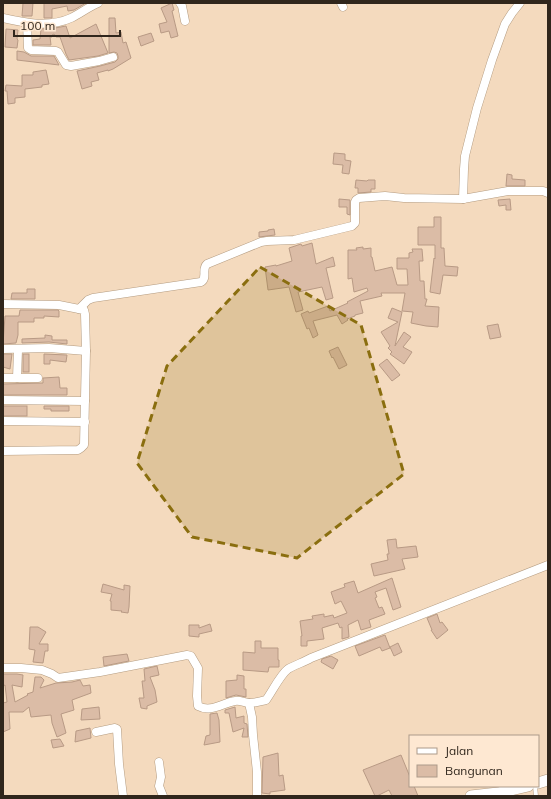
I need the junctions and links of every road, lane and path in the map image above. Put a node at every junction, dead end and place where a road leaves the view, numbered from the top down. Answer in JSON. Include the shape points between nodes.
{"nodes":[{"id":1,"x":180,"y":3,"type":"edge"},
{"id":2,"x":520,"y":3,"type":"edge"},
{"id":3,"x":94,"y":4,"type":"edge"},
{"id":4,"x":3,"y":18,"type":"edge"},
{"id":5,"x":185,"y":21,"type":"dead end"},
{"id":6,"x":27,"y":23,"type":"junction"},
{"id":7,"x":113,"y":57,"type":"dead end"},
{"id":8,"x":548,"y":193,"type":"edge"},
{"id":9,"x":463,"y":199,"type":"junction"},
{"id":10,"x":3,"y":304,"type":"edge"},
{"id":11,"x":79,"y":309,"type":"junction"},
{"id":12,"x":3,"y":350,"type":"edge"},
{"id":13,"x":18,"y":350,"type":"junction"},
{"id":14,"x":86,"y":351,"type":"junction"},
{"id":15,"x":3,"y":378,"type":"edge"},
{"id":16,"x":17,"y":378,"type":"junction"},
{"id":17,"x":38,"y":378,"type":"dead end"},
{"id":18,"x":3,"y":400,"type":"edge"},
{"id":19,"x":85,"y":401,"type":"junction"},
{"id":20,"x":3,"y":421,"type":"edge"},
{"id":21,"x":85,"y":422,"type":"junction"},
{"id":22,"x":3,"y":451,"type":"edge"},
{"id":23,"x":548,"y":566,"type":"edge"},
{"id":24,"x":3,"y":668,"type":"edge"},
{"id":25,"x":249,"y":703,"type":"junction"},
{"id":26,"x":96,"y":732,"type":"dead end"},
{"id":27,"x":159,"y":762,"type":"dead end"},
{"id":28,"x":524,"y":787,"type":"edge"},
{"id":29,"x":123,"y":796,"type":"edge"},
{"id":30,"x":163,"y":796,"type":"edge"},
{"id":31,"x":257,"y":796,"type":"edge"},
{"id":32,"x":471,"y":796,"type":"edge"}],
"edges":[{"from":1,"to":5,"type":"street"},
{"from":2,"to":9,"type":"street","via":[[506,24],[477,108],[465,156]]},
{"from":3,"to":6,"type":"street","via":[[72,18],[58,23]]},
{"from":4,"to":6,"type":"street"},
{"from":6,"to":7,"type":"street","via":[[28,48],[56,51],[66,65]]},
{"from":8,"to":9,"type":"street","via":[[508,191]]},
{"from":9,"to":11,"type":"street","via":[[385,196],[359,198],[355,202],[356,220],[352,226],[294,240],[261,242],[206,264],[204,279],[201,282],[93,298]]},
{"from":10,"to":11,"type":"street","via":[[59,305]]},
{"from":11,"to":14,"type":"street","via":[[84,310],[85,314]]},
{"from":12,"to":13,"type":"street"},
{"from":13,"to":14,"type":"street","via":[[49,348]]},
{"from":13,"to":16,"type":"street"},
{"from":14,"to":19,"type":"street"},
{"from":15,"to":16,"type":"street"},
{"from":16,"to":17,"type":"street"},
{"from":18,"to":19,"type":"street"},
{"from":19,"to":21,"type":"street"},
{"from":20,"to":21,"type":"street"},
{"from":21,"to":22,"type":"street","via":[[84,445],[78,450]]},
{"from":23,"to":25,"type":"street","via":[[311,658],[283,674],[266,700]]},
{"from":24,"to":25,"type":"street","via":[[42,670],[58,678],[188,655],[198,668],[198,706],[213,708],[234,701]]},
{"from":25,"to":31,"type":"street"},
{"from":26,"to":29,"type":"street","via":[[117,729]]},
{"from":27,"to":30,"type":"street","via":[[159,786]]},
{"from":28,"to":32,"type":"street"}]}
